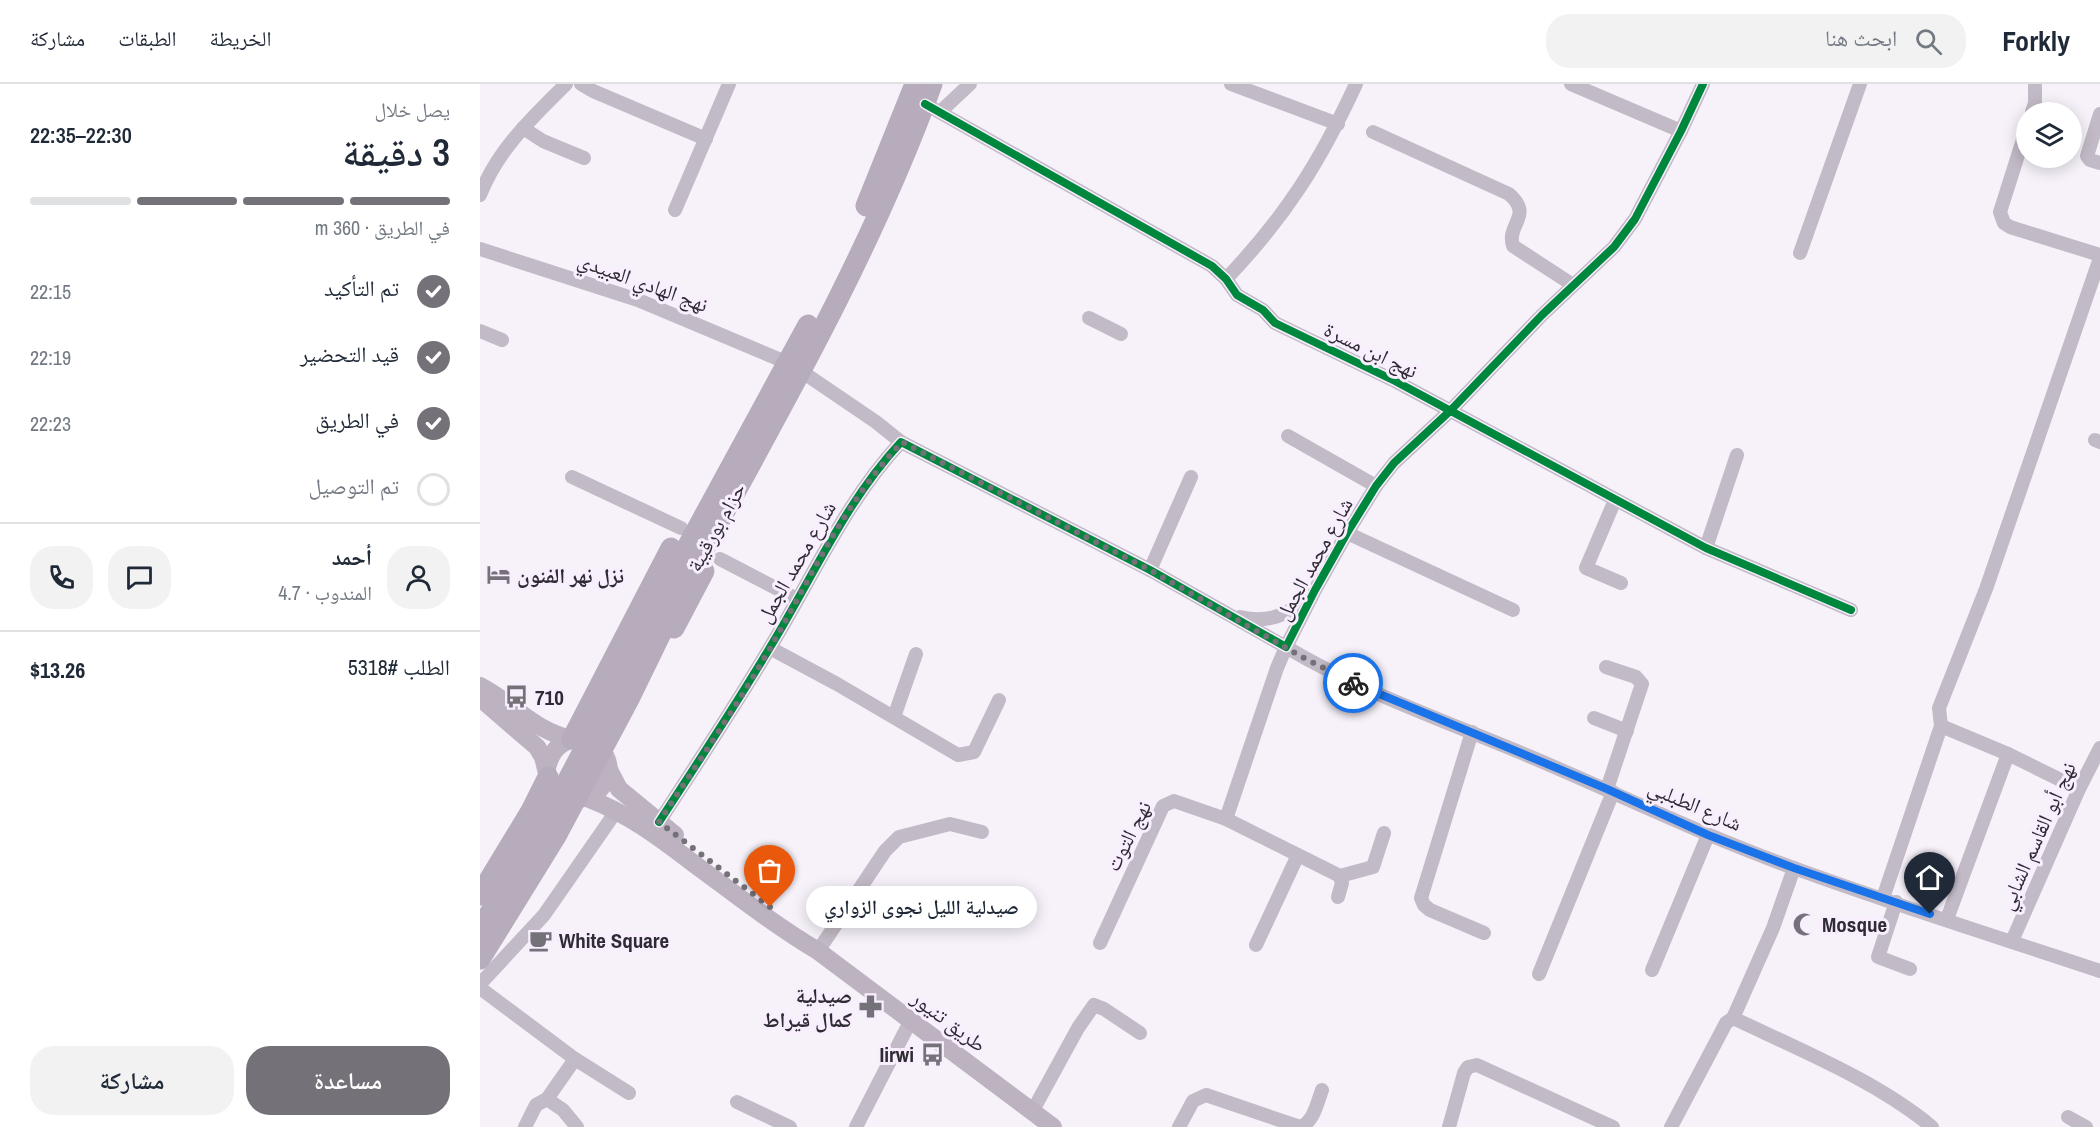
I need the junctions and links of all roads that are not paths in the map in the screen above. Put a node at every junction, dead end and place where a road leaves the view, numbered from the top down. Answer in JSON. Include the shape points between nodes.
{"nodes":[{"id":1,"x":566,"y":84,"type":"edge"},
{"id":2,"x":581,"y":84,"type":"edge"},
{"id":3,"x":729,"y":84,"type":"edge"},
{"id":4,"x":915,"y":84,"type":"edge"},
{"id":5,"x":932,"y":84,"type":"edge"},
{"id":6,"x":970,"y":84,"type":"edge"},
{"id":7,"x":1231,"y":84,"type":"edge"},
{"id":8,"x":1356,"y":84,"type":"edge"},
{"id":9,"x":1571,"y":84,"type":"edge"},
{"id":10,"x":1703,"y":84,"type":"edge"},
{"id":11,"x":1860,"y":84,"type":"edge"},
{"id":12,"x":2033,"y":85,"type":"edge"},
{"id":13,"x":2035,"y":102,"type":"edge"},
{"id":14,"x":932,"y":108,"type":"junction"},
{"id":15,"x":2100,"y":114,"type":"edge"},
{"id":16,"x":1338,"y":124,"type":"junction"},
{"id":17,"x":523,"y":128,"type":"junction"},
{"id":18,"x":1682,"y":131,"type":"junction"},
{"id":19,"x":1373,"y":132,"type":"dead end"},
{"id":20,"x":706,"y":138,"type":"junction"},
{"id":21,"x":584,"y":158,"type":"dead end"},
{"id":22,"x":2016,"y":162,"type":"edge"},
{"id":23,"x":2100,"y":163,"type":"edge"},
{"id":24,"x":480,"y":195,"type":"edge"},
{"id":25,"x":675,"y":210,"type":"dead end"},
{"id":26,"x":480,"y":249,"type":"edge"},
{"id":27,"x":1800,"y":253,"type":"dead end"},
{"id":28,"x":2100,"y":257,"type":"edge"},
{"id":29,"x":1228,"y":282,"type":"junction"},
{"id":30,"x":1573,"y":285,"type":"junction"},
{"id":31,"x":1089,"y":318,"type":"dead end"},
{"id":32,"x":480,"y":331,"type":"edge"},
{"id":33,"x":1121,"y":334,"type":"dead end"},
{"id":34,"x":501,"y":340,"type":"dead end"},
{"id":35,"x":794,"y":367,"type":"junction"},
{"id":36,"x":1450,"y":411,"type":"junction"},
{"id":37,"x":1288,"y":436,"type":"dead end"},
{"id":38,"x":902,"y":442,"type":"junction"},
{"id":39,"x":1737,"y":454,"type":"dead end"},
{"id":40,"x":572,"y":477,"type":"dead end"},
{"id":41,"x":1191,"y":477,"type":"dead end"},
{"id":42,"x":1376,"y":486,"type":"junction"},
{"id":43,"x":1615,"y":500,"type":"junction"},
{"id":44,"x":681,"y":528,"type":"junction"},
{"id":45,"x":1347,"y":533,"type":"junction"},
{"id":46,"x":1706,"y":548,"type":"junction"},
{"id":47,"x":720,"y":559,"type":"dead end"},
{"id":48,"x":1150,"y":570,"type":"junction"},
{"id":49,"x":679,"y":578,"type":"junction"},
{"id":50,"x":1621,"y":583,"type":"dead end"},
{"id":51,"x":1315,"y":590,"type":"junction"},
{"id":52,"x":797,"y":599,"type":"junction"},
{"id":53,"x":1851,"y":609,"type":"dead end"},
{"id":54,"x":1513,"y":610,"type":"dead end"},
{"id":55,"x":1230,"y":615,"type":"junction"},
{"id":56,"x":1286,"y":647,"type":"junction"},
{"id":57,"x":770,"y":648,"type":"junction"},
{"id":58,"x":916,"y":654,"type":"dead end"},
{"id":59,"x":1606,"y":667,"type":"dead end"},
{"id":60,"x":480,"y":686,"type":"edge"},
{"id":61,"x":480,"y":698,"type":"edge"},
{"id":62,"x":999,"y":700,"type":"dead end"},
{"id":63,"x":894,"y":717,"type":"junction"},
{"id":64,"x":1594,"y":718,"type":"dead end"},
{"id":65,"x":1941,"y":726,"type":"junction"},
{"id":66,"x":1627,"y":731,"type":"junction"},
{"id":67,"x":1472,"y":732,"type":"junction"},
{"id":68,"x":572,"y":739,"type":"junction"},
{"id":69,"x":2100,"y":747,"type":"edge"},
{"id":70,"x":2008,"y":754,"type":"junction"},
{"id":71,"x":608,"y":765,"type":"junction"},
{"id":72,"x":548,"y":772,"type":"junction"},
{"id":73,"x":2079,"y":789,"type":"junction"},
{"id":74,"x":1610,"y":790,"type":"junction"},
{"id":75,"x":586,"y":798,"type":"junction"},
{"id":76,"x":617,"y":810,"type":"junction"},
{"id":77,"x":1226,"y":819,"type":"junction"},
{"id":78,"x":659,"y":822,"type":"junction"},
{"id":79,"x":982,"y":831,"type":"dead end"},
{"id":80,"x":1384,"y":833,"type":"dead end"},
{"id":81,"x":1708,"y":835,"type":"junction"},
{"id":82,"x":1298,"y":855,"type":"junction"},
{"id":83,"x":1794,"y":868,"type":"junction"},
{"id":84,"x":1340,"y":876,"type":"junction"},
{"id":85,"x":480,"y":896,"type":"edge"},
{"id":86,"x":1338,"y":897,"type":"dead end"},
{"id":87,"x":1889,"y":900,"type":"junction"},
{"id":88,"x":1947,"y":920,"type":"junction"},
{"id":89,"x":480,"y":929,"type":"edge"},
{"id":90,"x":1484,"y":933,"type":"dead end"},
{"id":91,"x":2012,"y":941,"type":"junction"},
{"id":92,"x":1100,"y":943,"type":"dead end"},
{"id":93,"x":1256,"y":945,"type":"dead end"},
{"id":94,"x":818,"y":951,"type":"junction"},
{"id":95,"x":480,"y":959,"type":"edge"},
{"id":96,"x":1910,"y":969,"type":"dead end"},
{"id":97,"x":1652,"y":970,"type":"dead end"},
{"id":98,"x":480,"y":971,"type":"edge"},
{"id":99,"x":2100,"y":971,"type":"edge"},
{"id":100,"x":1539,"y":974,"type":"dead end"},
{"id":101,"x":480,"y":986,"type":"edge"},
{"id":102,"x":1733,"y":1018,"type":"junction"},
{"id":103,"x":911,"y":1020,"type":"junction"},
{"id":104,"x":1140,"y":1033,"type":"dead end"},
{"id":105,"x":575,"y":1059,"type":"junction"},
{"id":106,"x":1322,"y":1090,"type":"dead end"},
{"id":107,"x":629,"y":1093,"type":"dead end"},
{"id":108,"x":547,"y":1099,"type":"junction"},
{"id":109,"x":737,"y":1102,"type":"dead end"},
{"id":110,"x":1032,"y":1112,"type":"junction"},
{"id":111,"x":2068,"y":1117,"type":"dead end"},
{"id":112,"x":525,"y":1127,"type":"edge"},
{"id":113,"x":578,"y":1127,"type":"edge"},
{"id":114,"x":790,"y":1127,"type":"edge"},
{"id":115,"x":856,"y":1127,"type":"edge"},
{"id":116,"x":1053,"y":1127,"type":"edge"},
{"id":117,"x":1179,"y":1127,"type":"edge"},
{"id":118,"x":1449,"y":1127,"type":"edge"},
{"id":119,"x":1613,"y":1127,"type":"edge"},
{"id":120,"x":1671,"y":1127,"type":"edge"},
{"id":121,"x":1932,"y":1127,"type":"edge"},
{"id":122,"x":2086,"y":1127,"type":"edge"}],
"edges":[{"from":1,"to":17,"type":"street"},
{"from":2,"to":20,"type":"street"},
{"from":3,"to":20,"type":"street"},
{"from":4,"to":35,"type":"highway","name":"حزام بورقيبة"},
{"from":5,"to":14,"type":"highway","name":"حزام بورقيبة"},
{"from":6,"to":14,"type":"street"},
{"from":7,"to":16,"type":"street"},
{"from":8,"to":16,"type":"street"},
{"from":9,"to":18,"type":"street"},
{"from":10,"to":18,"type":"street","name":"شارع محمد الجمل"},
{"from":11,"to":27,"type":"street"},
{"from":12,"to":13,"type":"street"},
{"from":14,"to":29,"type":"street","name":"نهج ابن مسرة","via":[[1204,261]]},
{"from":14,"to":35,"type":"highway","name":"حزام بورقيبة"},
{"from":15,"to":23,"type":"street","via":[[2086,156]]},
{"from":16,"to":29,"type":"street","via":[[1288,207]]},
{"from":17,"to":21,"type":"street"},
{"from":17,"to":24,"type":"street","via":[[499,157]]},
{"from":18,"to":30,"type":"street","name":"شارع محمد الجمل","via":[[1635,219],[1614,247]]},
{"from":19,"to":30,"type":"street","via":[[1509,194],[1521,212],[1511,240],[1513,246]]},
{"from":20,"to":25,"type":"street"},
{"from":22,"to":28,"type":"street","via":[[2000,212],[2004,223]]},
{"from":26,"to":35,"type":"street","name":"نهج الهادي العبيدي","via":[[638,300]]},
{"from":28,"to":65,"type":"street","via":[[1986,589],[1939,708]]},
{"from":29,"to":36,"type":"street","name":"نهج ابن مسرة","via":[[1237,295],[1274,321]]},
{"from":30,"to":36,"type":"street","name":"شارع محمد الجمل"},
{"from":31,"to":33,"type":"street"},
{"from":32,"to":34,"type":"street"},
{"from":35,"to":38,"type":"street","name":"نهج الهادي العبيدي"},
{"from":35,"to":44,"type":"highway","via":[[745,417]]},
{"from":35,"to":49,"type":"highway","name":"حزام بورقيبة"},
{"from":35,"to":71,"type":"highway","via":[[784,422],[620,732]]},
{"from":36,"to":42,"type":"street","name":"شارع محمد الجمل"},
{"from":36,"to":43,"type":"street","name":"نهج ابن مسرة"},
{"from":37,"to":42,"type":"street"},
{"from":38,"to":48,"type":"street","name":"شارع محمد الجمل"},
{"from":38,"to":52,"type":"street","name":"شارع محمد الجمل","via":[[880,465]]},
{"from":39,"to":46,"type":"street"},
{"from":40,"to":44,"type":"street"},
{"from":41,"to":48,"type":"street"},
{"from":42,"to":45,"type":"street","name":"شارع محمد الجمل"},
{"from":43,"to":46,"type":"street","name":"نهج ابن مسرة"},
{"from":43,"to":50,"type":"street","via":[[1586,568]]},
{"from":44,"to":68,"type":"highway"},
{"from":45,"to":51,"type":"street","name":"شارع محمد الجمل"},
{"from":45,"to":54,"type":"street"},
{"from":46,"to":53,"type":"street","name":"نهج ابن مسرة"},
{"from":47,"to":52,"type":"street"},
{"from":48,"to":55,"type":"street","name":"شارع محمد الجمل"},
{"from":49,"to":89,"type":"highway","name":"حزام بورقيبة","bridge":true,"via":[[549,817]]},
{"from":49,"to":95,"type":"highway","name":"حزام بورقيبة","bridge":true,"via":[[630,697],[556,836]]},
{"from":51,"to":55,"type":"street","via":[[1293,609],[1272,619],[1261,621]]},
{"from":51,"to":56,"type":"street","name":"شارع محمد الجمل"},
{"from":52,"to":57,"type":"street","name":"شارع محمد الجمل"},
{"from":55,"to":56,"type":"street","name":"شارع محمد الجمل"},
{"from":56,"to":67,"type":"street","name":"شارع الطبلبي","via":[[1383,697]]},
{"from":56,"to":77,"type":"street"},
{"from":57,"to":63,"type":"street"},
{"from":57,"to":78,"type":"street","name":"شارع محمد الجمل"},
{"from":58,"to":63,"type":"street"},
{"from":59,"to":66,"type":"street","via":[[1636,677],[1642,684]]},
{"from":60,"to":68,"type":"main road","via":[[539,728]]},
{"from":61,"to":72,"type":"main road","via":[[537,747]]},
{"from":62,"to":63,"type":"street","via":[[974,752],[958,755]]},
{"from":64,"to":66,"type":"street"},
{"from":65,"to":70,"type":"street"},
{"from":65,"to":87,"type":"street"},
{"from":66,"to":74,"type":"street"},
{"from":67,"to":74,"type":"street","name":"شارع الطبلبي"},
{"from":67,"to":90,"type":"street","via":[[1421,898],[1430,910]]},
{"from":68,"to":71,"type":"main road","via":[[592,742]]},
{"from":68,"to":72,"type":"main road","via":[[554,750]]},
{"from":69,"to":73,"type":"street","name":"نهج أبو القاسم الشابي"},
{"from":70,"to":73,"type":"street"},
{"from":70,"to":88,"type":"street"},
{"from":71,"to":75,"type":"main road","via":[[602,787]]},
{"from":71,"to":78,"type":"main road","name":"طريق تنيور","via":[[619,789]]},
{"from":72,"to":75,"type":"main road","via":[[559,793],[577,800]]},
{"from":72,"to":85,"type":"highway","via":[[531,811]]},
{"from":73,"to":91,"type":"street","name":"نهج أبو القاسم الشابي"},
{"from":74,"to":81,"type":"street","name":"شارع الطبلبي"},
{"from":74,"to":100,"type":"street"},
{"from":75,"to":76,"type":"main road","name":"طريق تنيور"},
{"from":75,"to":98,"type":"highway"},
{"from":76,"to":94,"type":"main road","name":"طريق تنيور","via":[[653,832],[787,933]]},
{"from":76,"to":101,"type":"street","via":[[544,915]]},
{"from":77,"to":82,"type":"street","name":"نهج التوت"},
{"from":77,"to":92,"type":"street","name":"نهج التوت","via":[[1174,801],[1163,806]]},
{"from":78,"to":94,"type":"main road","name":"طريق تنيور","via":[[789,921]]},
{"from":79,"to":94,"type":"street","via":[[950,824],[899,837],[885,851]]},
{"from":80,"to":84,"type":"street","via":[[1373,867]]},
{"from":81,"to":83,"type":"street","name":"شارع الطبلبي"},
{"from":81,"to":97,"type":"street"},
{"from":82,"to":84,"type":"street","name":"نهج التوت"},
{"from":82,"to":93,"type":"street"},
{"from":83,"to":87,"type":"street","name":"شارع الطبلبي"},
{"from":83,"to":102,"type":"street","via":[[1773,928]]},
{"from":84,"to":86,"type":"street"},
{"from":87,"to":88,"type":"street","name":"شارع الطبلبي"},
{"from":87,"to":96,"type":"street","via":[[1878,957]]},
{"from":88,"to":91,"type":"street","name":"شارع الطبلبي"},
{"from":91,"to":99,"type":"street","name":"شارع الطبلبي"},
{"from":94,"to":103,"type":"main road","name":"طريق تنيور"},
{"from":101,"to":105,"type":"street"},
{"from":102,"to":120,"type":"street","via":[[1726,1023]]},
{"from":102,"to":121,"type":"street","via":[[1866,1084]]},
{"from":103,"to":110,"type":"main road","name":"طريق تنيور"},
{"from":103,"to":115,"type":"street"},
{"from":104,"to":110,"type":"street","via":[[1094,1005]]},
{"from":105,"to":107,"type":"street"},
{"from":105,"to":108,"type":"street"},
{"from":106,"to":117,"type":"street","via":[[1311,1119],[1300,1127],[1206,1095],[1193,1101]]},
{"from":108,"to":112,"type":"street","via":[[536,1105]]},
{"from":108,"to":113,"type":"street","via":[[564,1110]]},
{"from":109,"to":114,"type":"street"},
{"from":110,"to":116,"type":"main road","name":"طريق تنيور"},
{"from":111,"to":122,"type":"street"},
{"from":118,"to":119,"type":"street","via":[[1464,1073],[1468,1067],[1477,1065]]}]}
